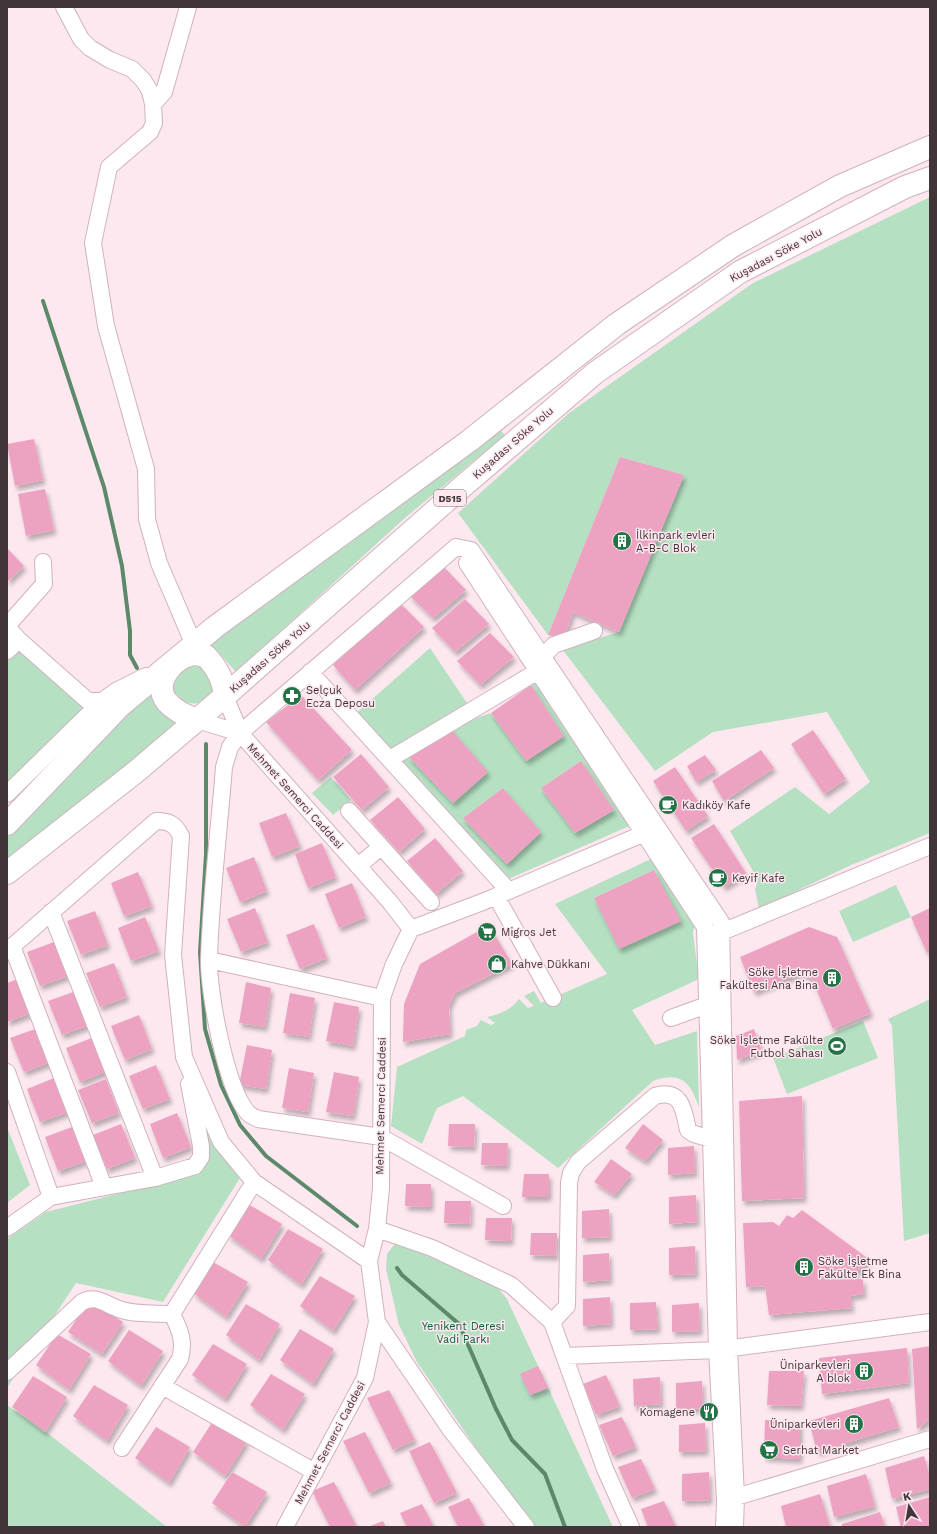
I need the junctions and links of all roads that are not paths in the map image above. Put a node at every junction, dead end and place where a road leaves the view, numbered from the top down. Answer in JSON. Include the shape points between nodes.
{"nodes":[{"id":1,"x":64,"y":7,"type":"edge"},
{"id":2,"x":188,"y":7,"type":"edge"},
{"id":3,"x":153,"y":104,"type":"junction"},
{"id":4,"x":930,"y":147,"type":"edge"},
{"id":5,"x":930,"y":178,"type":"edge"},
{"id":6,"x":43,"y":562,"type":"dead end"},
{"id":7,"x":7,"y":627,"type":"edge"},
{"id":8,"x":594,"y":631,"type":"dead end"},
{"id":9,"x":13,"y":639,"type":"edge"},
{"id":10,"x":200,"y":650,"type":"junction"},
{"id":11,"x":7,"y":651,"type":"edge"},
{"id":12,"x":174,"y":662,"type":"junction"},
{"id":13,"x":540,"y":664,"type":"junction"},
{"id":14,"x":310,"y":672,"type":"junction"},
{"id":15,"x":225,"y":696,"type":"junction"},
{"id":16,"x":102,"y":701,"type":"junction"},
{"id":17,"x":197,"y":720,"type":"junction"},
{"id":18,"x":240,"y":733,"type":"junction"},
{"id":19,"x":390,"y":760,"type":"junction"},
{"id":20,"x":7,"y":794,"type":"edge"},
{"id":21,"x":349,"y":811,"type":"dead end"},
{"id":22,"x":8,"y":823,"type":"edge"},
{"id":23,"x":651,"y":830,"type":"junction"},
{"id":24,"x":930,"y":846,"type":"edge"},
{"id":25,"x":381,"y":847,"type":"junction"},
{"id":26,"x":358,"y":866,"type":"junction"},
{"id":27,"x":7,"y":873,"type":"edge"},
{"id":28,"x":502,"y":894,"type":"junction"},
{"id":29,"x":431,"y":902,"type":"dead end"},
{"id":30,"x":52,"y":912,"type":"junction"},
{"id":31,"x":411,"y":929,"type":"junction"},
{"id":32,"x":721,"y":932,"type":"junction"},
{"id":33,"x":706,"y":939,"type":"junction"},
{"id":34,"x":9,"y":948,"type":"edge"},
{"id":35,"x":208,"y":960,"type":"junction"},
{"id":36,"x":382,"y":998,"type":"junction"},
{"id":37,"x":553,"y":998,"type":"dead end"},
{"id":38,"x":708,"y":1005,"type":"junction"},
{"id":39,"x":671,"y":1018,"type":"dead end"},
{"id":40,"x":184,"y":1057,"type":"junction"},
{"id":41,"x":7,"y":1072,"type":"edge"},
{"id":42,"x":381,"y":1137,"type":"junction"},
{"id":43,"x":711,"y":1139,"type":"junction"},
{"id":44,"x":155,"y":1178,"type":"junction"},
{"id":45,"x":254,"y":1182,"type":"junction"},
{"id":46,"x":104,"y":1187,"type":"junction"},
{"id":47,"x":51,"y":1197,"type":"junction"},
{"id":48,"x":503,"y":1206,"type":"dead end"},
{"id":49,"x":7,"y":1228,"type":"edge"},
{"id":50,"x":377,"y":1229,"type":"junction"},
{"id":51,"x":369,"y":1261,"type":"junction"},
{"id":52,"x":172,"y":1314,"type":"junction"},
{"id":53,"x":377,"y":1322,"type":"junction"},
{"id":54,"x":552,"y":1322,"type":"junction"},
{"id":55,"x":930,"y":1322,"type":"edge"},
{"id":56,"x":930,"y":1332,"type":"edge"},
{"id":57,"x":723,"y":1353,"type":"junction"},
{"id":58,"x":567,"y":1359,"type":"junction"},
{"id":59,"x":7,"y":1372,"type":"edge"},
{"id":60,"x":162,"y":1386,"type":"junction"},
{"id":61,"x":930,"y":1439,"type":"edge"},
{"id":62,"x":122,"y":1448,"type":"dead end"},
{"id":63,"x":314,"y":1472,"type":"junction"},
{"id":64,"x":730,"y":1498,"type":"junction"},
{"id":65,"x":285,"y":1527,"type":"edge"},
{"id":66,"x":526,"y":1527,"type":"edge"},
{"id":67,"x":631,"y":1527,"type":"edge"},
{"id":68,"x":724,"y":1527,"type":"edge"},
{"id":69,"x":735,"y":1527,"type":"edge"}],
"edges":[{"from":1,"to":3,"type":"street","via":[[81,39],[90,48],[110,60],[132,69],[150,91]]},
{"from":2,"to":3,"type":"street","via":[[164,92]]},
{"from":3,"to":10,"type":"street","via":[[154,123],[150,132],[109,167],[93,243],[106,326],[146,469],[148,519],[160,563]]},
{"from":4,"to":10,"type":"highway","via":[[840,186],[734,245],[617,324],[468,442],[221,622]]},
{"from":5,"to":15,"type":"highway","name":"Kuşadası Söke Yolu","number":"D515","via":[[905,187],[740,272],[595,372]]},
{"from":6,"to":7,"type":"street","via":[[44,584]]},
{"from":7,"to":9,"type":"street"},
{"from":8,"to":13,"type":"street","via":[[554,645]]},
{"from":9,"to":11,"type":"street"},
{"from":9,"to":16,"type":"street","via":[[88,701]]},
{"from":10,"to":12,"type":"highway"},
{"from":10,"to":15,"type":"highway","via":[[216,667],[222,679]]},
{"from":12,"to":16,"type":"street","via":[[116,691]]},
{"from":12,"to":17,"type":"highway","via":[[164,676],[162,690],[167,702]]},
{"from":12,"to":22,"type":"highway","via":[[122,705]]},
{"from":13,"to":14,"type":"street","via":[[456,547]]},
{"from":13,"to":19,"type":"street"},
{"from":13,"to":23,"type":"street"},
{"from":14,"to":18,"type":"street"},
{"from":14,"to":19,"type":"street"},
{"from":15,"to":17,"type":"highway","name":"Kuşadası Söke Yolu","number":"D515"},
{"from":15,"to":18,"type":"street","name":"Mehmet Semerci Caddesi"},
{"from":16,"to":20,"type":"street"},
{"from":17,"to":18,"type":"street","name":"Mehmet Semerci Caddesi"},
{"from":17,"to":27,"type":"highway","name":"Kuşadası Söke Yolu","number":"D515"},
{"from":18,"to":26,"type":"street","name":"Mehmet Semerci Caddesi"},
{"from":18,"to":35,"type":"street","via":[[230,747],[224,767]]},
{"from":19,"to":28,"type":"street"},
{"from":21,"to":25,"type":"street"},
{"from":23,"to":28,"type":"street"},
{"from":23,"to":32,"type":"street","via":[[721,922]]},
{"from":23,"to":33,"type":"street","via":[[705,927]]},
{"from":24,"to":32,"type":"street"},
{"from":25,"to":26,"type":"street"},
{"from":25,"to":29,"type":"street"},
{"from":26,"to":31,"type":"street","name":"Mehmet Semerci Caddesi"},
{"from":28,"to":31,"type":"street"},
{"from":28,"to":37,"type":"street"},
{"from":30,"to":34,"type":"street"},
{"from":30,"to":40,"type":"street","via":[[156,821],[166,821],[176,827],[181,836],[173,955]]},
{"from":30,"to":44,"type":"street"},
{"from":31,"to":36,"type":"street","name":"Mehmet Semerci Caddesi","via":[[394,964]]},
{"from":32,"to":33,"type":"street"},
{"from":32,"to":57,"type":"street"},
{"from":33,"to":38,"type":"street"},
{"from":34,"to":46,"type":"street"},
{"from":35,"to":36,"type":"street"},
{"from":35,"to":42,"type":"street","via":[[222,1048],[232,1084],[248,1113],[258,1119]]},
{"from":36,"to":42,"type":"street","name":"Mehmet Semerci Caddesi"},
{"from":38,"to":39,"type":"street"},
{"from":38,"to":43,"type":"street"},
{"from":40,"to":44,"type":"street","via":[[201,1157],[195,1166]]},
{"from":40,"to":45,"type":"street","via":[[221,1142]]},
{"from":41,"to":47,"type":"street"},
{"from":42,"to":48,"type":"street"},
{"from":42,"to":50,"type":"street","name":"Mehmet Semerci Caddesi","via":[[381,1188]]},
{"from":43,"to":54,"type":"street","via":[[688,1130],[679,1100],[670,1095],[660,1094],[578,1162],[571,1173],[569,1183],[568,1306]]},
{"from":43,"to":57,"type":"street"},
{"from":44,"to":46,"type":"street"},
{"from":45,"to":51,"type":"street"},
{"from":45,"to":52,"type":"street"},
{"from":46,"to":47,"type":"street"},
{"from":47,"to":49,"type":"street"},
{"from":50,"to":51,"type":"street","name":"Mehmet Semerci Caddesi"},
{"from":50,"to":54,"type":"street","via":[[432,1248],[511,1285]]},
{"from":51,"to":53,"type":"street","name":"Mehmet Semerci Caddesi"},
{"from":52,"to":59,"type":"street","via":[[123,1310],[101,1300],[87,1299]]},
{"from":52,"to":60,"type":"street","via":[[182,1336],[182,1352]]},
{"from":53,"to":63,"type":"street","name":"Mehmet Semerci Caddesi","via":[[366,1378]]},
{"from":53,"to":66,"type":"street","via":[[450,1429]]},
{"from":54,"to":58,"type":"street"},
{"from":55,"to":57,"type":"street"},
{"from":56,"to":57,"type":"street"},
{"from":57,"to":58,"type":"street"},
{"from":57,"to":64,"type":"street"},
{"from":58,"to":67,"type":"street","via":[[605,1470]]},
{"from":60,"to":62,"type":"street"},
{"from":60,"to":63,"type":"street"},
{"from":61,"to":64,"type":"street"},
{"from":63,"to":65,"type":"street","name":"Mehmet Semerci Caddesi"},
{"from":64,"to":68,"type":"street"},
{"from":64,"to":69,"type":"street"}]}
